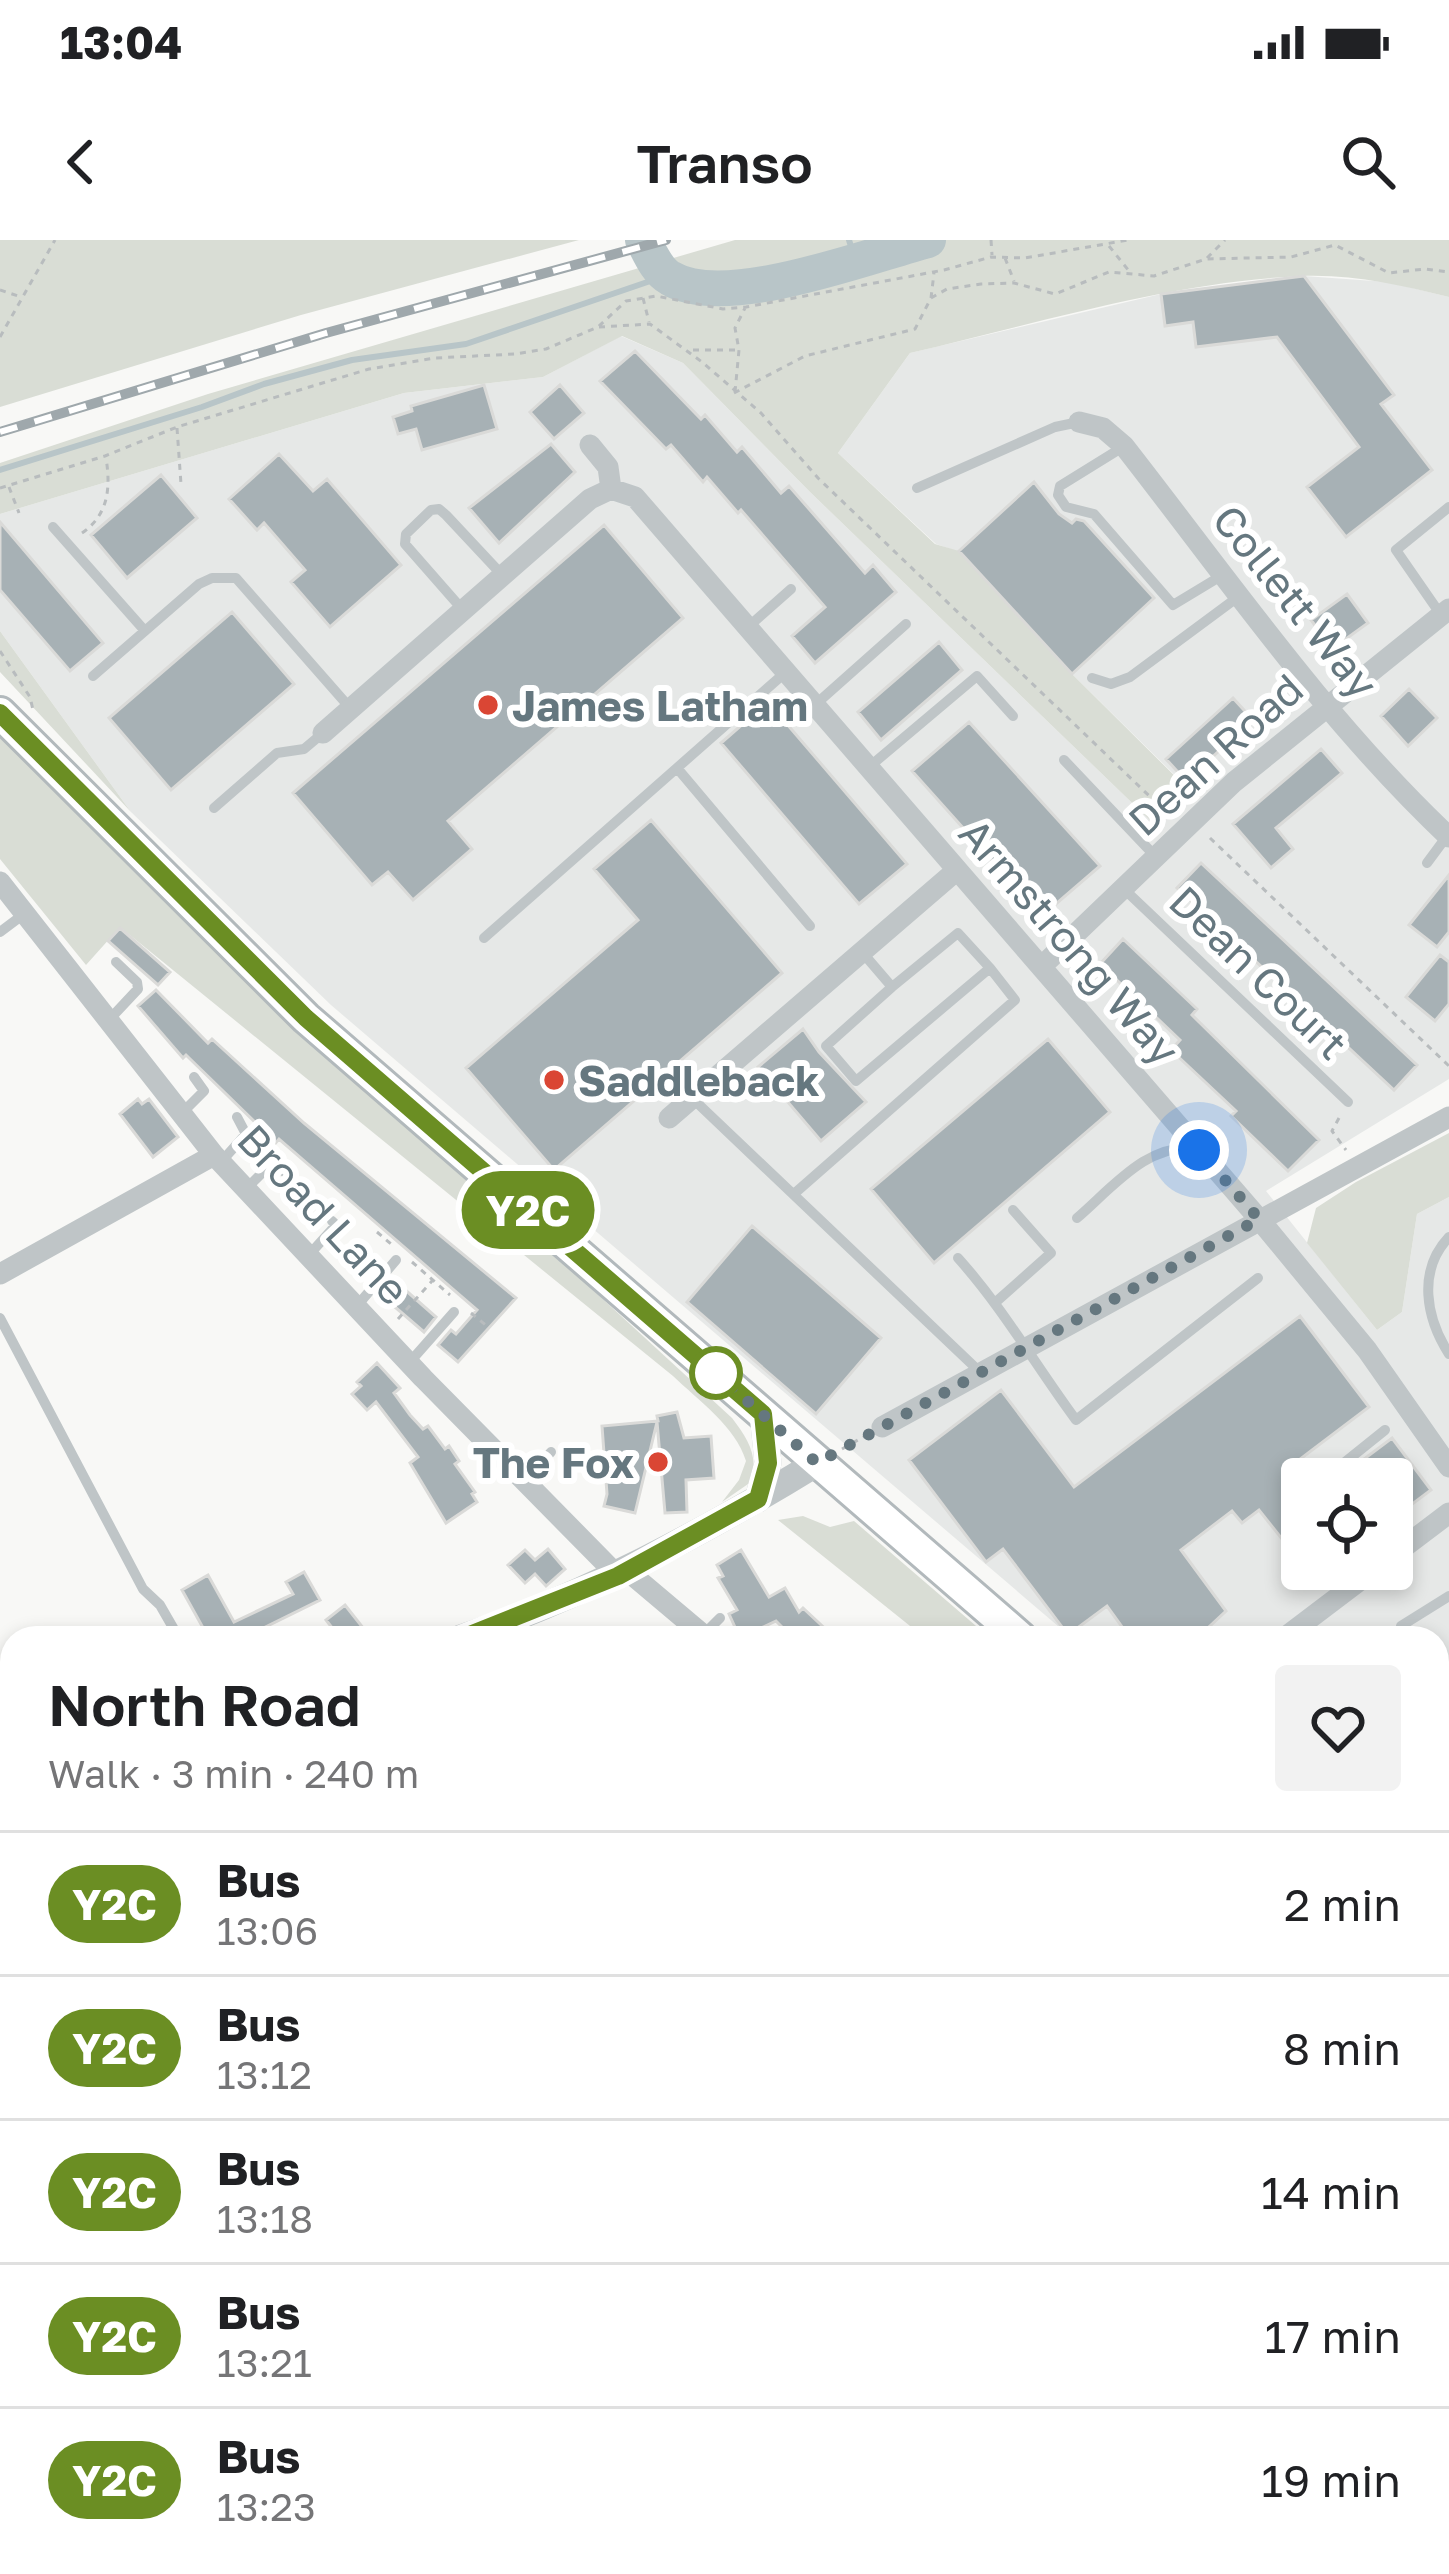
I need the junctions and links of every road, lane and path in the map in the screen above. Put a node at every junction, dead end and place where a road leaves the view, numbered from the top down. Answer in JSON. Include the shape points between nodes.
{"nodes":[{"id":1,"x":55,"y":240,"type":"edge"},
{"id":2,"x":992,"y":240,"type":"edge"},
{"id":3,"x":1128,"y":240,"type":"edge"},
{"id":4,"x":1225,"y":240,"type":"edge"},
{"id":5,"x":1335,"y":243,"type":"edge"},
{"id":6,"x":1108,"y":245,"type":"junction"},
{"id":7,"x":992,"y":257,"type":"junction"},
{"id":8,"x":1005,"y":257,"type":"junction"},
{"id":9,"x":1206,"y":259,"type":"junction"},
{"id":10,"x":934,"y":271,"type":"junction"},
{"id":11,"x":1449,"y":272,"type":"edge"},
{"id":12,"x":1130,"y":273,"type":"junction"},
{"id":13,"x":1014,"y":283,"type":"junction"},
{"id":14,"x":0,"y":290,"type":"edge"},
{"id":15,"x":23,"y":298,"type":"junction"},
{"id":16,"x":643,"y":298,"type":"junction"},
{"id":17,"x":931,"y":298,"type":"junction"},
{"id":18,"x":746,"y":307,"type":"junction"},
{"id":19,"x":650,"y":323,"type":"junction"},
{"id":20,"x":598,"y":327,"type":"junction"},
{"id":21,"x":0,"y":337,"type":"edge"},
{"id":22,"x":688,"y":350,"type":"junction"},
{"id":23,"x":739,"y":350,"type":"junction"},
{"id":24,"x":734,"y":394,"type":"junction"},
{"id":25,"x":1079,"y":422,"type":"joint"},
{"id":26,"x":177,"y":427,"type":"junction"},
{"id":27,"x":590,"y":445,"type":"dead end"},
{"id":28,"x":1124,"y":446,"type":"junction"},
{"id":29,"x":105,"y":456,"type":"junction"},
{"id":30,"x":181,"y":484,"type":"dead end"},
{"id":31,"x":9,"y":485,"type":"junction"},
{"id":32,"x":0,"y":488,"type":"edge"},
{"id":33,"x":611,"y":488,"type":"junction"},
{"id":34,"x":916,"y":488,"type":"dead end"},
{"id":35,"x":1449,"y":507,"type":"edge"},
{"id":36,"x":19,"y":513,"type":"dead end"},
{"id":37,"x":53,"y":527,"type":"dead end"},
{"id":38,"x":82,"y":533,"type":"dead end"},
{"id":39,"x":1224,"y":574,"type":"junction"},
{"id":40,"x":504,"y":577,"type":"junction"},
{"id":41,"x":791,"y":590,"type":"dead end"},
{"id":42,"x":1241,"y":595,"type":"junction"},
{"id":43,"x":464,"y":612,"type":"junction"},
{"id":44,"x":1445,"y":612,"type":"edge"},
{"id":45,"x":906,"y":624,"type":"dead end"},
{"id":46,"x":748,"y":626,"type":"junction"},
{"id":47,"x":145,"y":631,"type":"junction"},
{"id":48,"x":0,"y":651,"type":"edge"},
{"id":49,"x":787,"y":671,"type":"junction"},
{"id":50,"x":93,"y":676,"type":"dead end"},
{"id":51,"x":1092,"y":678,"type":"dead end"},
{"id":52,"x":816,"y":704,"type":"junction"},
{"id":53,"x":1328,"y":704,"type":"junction"},
{"id":54,"x":351,"y":709,"type":"junction"},
{"id":55,"x":0,"y":713,"type":"edge"},
{"id":56,"x":1012,"y":716,"type":"dead end"},
{"id":57,"x":323,"y":733,"type":"joint"},
{"id":58,"x":26,"y":742,"type":"junction"},
{"id":59,"x":1064,"y":760,"type":"dead end"},
{"id":60,"x":869,"y":767,"type":"junction"},
{"id":61,"x":677,"y":768,"type":"junction"},
{"id":62,"x":214,"y":808,"type":"dead end"},
{"id":63,"x":1184,"y":830,"type":"junction"},
{"id":64,"x":1448,"y":835,"type":"edge"},
{"id":65,"x":1157,"y":858,"type":"junction"},
{"id":66,"x":1427,"y":862,"type":"dead end"},
{"id":67,"x":957,"y":870,"type":"junction"},
{"id":68,"x":0,"y":882,"type":"edge"},
{"id":69,"x":1125,"y":890,"type":"junction"},
{"id":70,"x":24,"y":914,"type":"junction"},
{"id":71,"x":810,"y":926,"type":"dead end"},
{"id":72,"x":0,"y":932,"type":"edge"},
{"id":73,"x":484,"y":938,"type":"dead end"},
{"id":74,"x":862,"y":952,"type":"junction"},
{"id":75,"x":116,"y":962,"type":"dead end"},
{"id":76,"x":1041,"y":967,"type":"junction"},
{"id":77,"x":990,"y":968,"type":"junction"},
{"id":78,"x":892,"y":987,"type":"junction"},
{"id":79,"x":109,"y":1020,"type":"junction"},
{"id":80,"x":1449,"y":1066,"type":"edge"},
{"id":81,"x":194,"y":1077,"type":"dead end"},
{"id":82,"x":693,"y":1099,"type":"junction"},
{"id":83,"x":1348,"y":1102,"type":"joint"},
{"id":84,"x":181,"y":1114,"type":"junction"},
{"id":85,"x":237,"y":1117,"type":"dead end"},
{"id":86,"x":1449,"y":1117,"type":"edge"},
{"id":87,"x":669,"y":1118,"type":"dead end"},
{"id":88,"x":1199,"y":1150,"type":"junction"},
{"id":89,"x":218,"y":1159,"type":"junction"},
{"id":90,"x":1357,"y":1166,"type":"junction"},
{"id":91,"x":288,"y":1175,"type":"dead end"},
{"id":92,"x":245,"y":1190,"type":"junction"},
{"id":93,"x":795,"y":1193,"type":"junction"},
{"id":94,"x":1013,"y":1210,"type":"dead end"},
{"id":95,"x":1077,"y":1218,"type":"dead end"},
{"id":96,"x":1259,"y":1219,"type":"junction"},
{"id":97,"x":332,"y":1221,"type":"dead end"},
{"id":98,"x":377,"y":1232,"type":"dead end"},
{"id":99,"x":1449,"y":1237,"type":"edge"},
{"id":100,"x":308,"y":1256,"type":"junction"},
{"id":101,"x":958,"y":1258,"type":"dead end"},
{"id":102,"x":396,"y":1261,"type":"dead end"},
{"id":103,"x":0,"y":1274,"type":"edge"},
{"id":104,"x":1258,"y":1278,"type":"dead end"},
{"id":105,"x":433,"y":1280,"type":"junction"},
{"id":106,"x":997,"y":1301,"type":"junction"},
{"id":107,"x":356,"y":1307,"type":"junction"},
{"id":108,"x":454,"y":1312,"type":"dead end"},
{"id":109,"x":0,"y":1318,"type":"edge"},
{"id":110,"x":488,"y":1328,"type":"dead end"},
{"id":111,"x":384,"y":1336,"type":"junction"},
{"id":112,"x":1024,"y":1348,"type":"junction"},
{"id":113,"x":1449,"y":1354,"type":"edge"},
{"id":114,"x":409,"y":1363,"type":"junction"},
{"id":115,"x":980,"y":1372,"type":"junction"},
{"id":116,"x":763,"y":1414,"type":"junction"},
{"id":117,"x":882,"y":1427,"type":"joint"},
{"id":118,"x":1385,"y":1430,"type":"dead end"},
{"id":119,"x":551,"y":1452,"type":"dead end"},
{"id":120,"x":1350,"y":1458,"type":"edge"},
{"id":121,"x":817,"y":1463,"type":"junction"},
{"id":122,"x":1449,"y":1467,"type":"edge"},
{"id":123,"x":526,"y":1480,"type":"junction"},
{"id":124,"x":758,"y":1499,"type":"junction"},
{"id":125,"x":1449,"y":1513,"type":"edge"},
{"id":126,"x":1413,"y":1540,"type":"edge"},
{"id":127,"x":624,"y":1573,"type":"junction"},
{"id":128,"x":1342,"y":1590,"type":"edge"},
{"id":129,"x":1449,"y":1596,"type":"edge"},
{"id":130,"x":720,"y":1618,"type":"dead end"},
{"id":131,"x":172,"y":1626,"type":"edge"},
{"id":132,"x":491,"y":1626,"type":"edge"},
{"id":133,"x":692,"y":1626,"type":"edge"},
{"id":134,"x":714,"y":1626,"type":"edge"},
{"id":135,"x":1007,"y":1626,"type":"edge"},
{"id":136,"x":1298,"y":1626,"type":"edge"},
{"id":137,"x":1401,"y":1626,"type":"dead end"}],
"edges":[{"from":1,"to":15,"type":"path"},
{"from":2,"to":7,"type":"path"},
{"from":3,"to":6,"type":"path"},
{"from":4,"to":9,"type":"path"},
{"from":5,"to":9,"type":"path","via":[[1291,257]]},
{"from":5,"to":11,"type":"path","via":[[1389,273]]},
{"from":6,"to":8,"type":"path"},
{"from":6,"to":12,"type":"path"},
{"from":7,"to":8,"type":"path"},
{"from":7,"to":10,"type":"path"},
{"from":8,"to":13,"type":"path"},
{"from":9,"to":12,"type":"path","via":[[1154,276]]},
{"from":10,"to":17,"type":"path"},
{"from":10,"to":18,"type":"path"},
{"from":12,"to":13,"type":"path","via":[[1109,272],[1055,294]]},
{"from":13,"to":17,"type":"path","via":[[947,289]]},
{"from":14,"to":15,"type":"path"},
{"from":15,"to":21,"type":"path"},
{"from":16,"to":18,"type":"path"},
{"from":16,"to":19,"type":"path"},
{"from":16,"to":20,"type":"path","via":[[626,301]]},
{"from":17,"to":24,"type":"path","via":[[915,329],[805,356]]},
{"from":18,"to":23,"type":"path","via":[[735,328]]},
{"from":19,"to":20,"type":"path"},
{"from":19,"to":22,"type":"path"},
{"from":20,"to":26,"type":"path","via":[[514,355],[369,369]]},
{"from":22,"to":23,"type":"path"},
{"from":22,"to":24,"type":"path"},
{"from":23,"to":24,"type":"path"},
{"from":24,"to":63,"type":"path"},
{"from":25,"to":28,"type":"street","name":"Collett Way"},
{"from":25,"to":34,"type":"lane"},
{"from":26,"to":29,"type":"path"},
{"from":26,"to":30,"type":"path"},
{"from":27,"to":33,"type":"street","name":"Armstrong Way","via":[[608,467]]},
{"from":28,"to":39,"type":"street","name":"Collett Way"},
{"from":28,"to":39,"type":"lane","via":[[1060,487],[1060,501],[1094,514],[1173,605]]},
{"from":29,"to":31,"type":"path"},
{"from":29,"to":38,"type":"path","via":[[106,502]]},
{"from":31,"to":32,"type":"path"},
{"from":31,"to":36,"type":"path"},
{"from":33,"to":40,"type":"street"},
{"from":33,"to":46,"type":"street","name":"Armstrong Way","via":[[635,497]]},
{"from":35,"to":44,"type":"lane","via":[[1396,550]]},
{"from":37,"to":47,"type":"lane"},
{"from":39,"to":42,"type":"street","name":"Collett Way"},
{"from":40,"to":43,"type":"street"},
{"from":40,"to":43,"type":"lane","via":[[440,509],[431,510],[405,544]]},
{"from":41,"to":46,"type":"lane"},
{"from":42,"to":51,"type":"lane","via":[[1130,677],[1111,684]]},
{"from":42,"to":53,"type":"street","name":"Collett Way"},
{"from":43,"to":54,"type":"street"},
{"from":44,"to":53,"type":"street","name":"Dean Road"},
{"from":45,"to":52,"type":"lane"},
{"from":46,"to":49,"type":"street","name":"Armstrong Way"},
{"from":47,"to":50,"type":"lane"},
{"from":47,"to":54,"type":"lane","via":[[199,584],[236,578]]},
{"from":48,"to":58,"type":"path","via":[[30,697],[38,728]]},
{"from":49,"to":52,"type":"street","name":"Armstrong Way"},
{"from":49,"to":61,"type":"lane"},
{"from":52,"to":60,"type":"street","name":"Armstrong Way"},
{"from":53,"to":63,"type":"street","name":"Dean Road"},
{"from":53,"to":64,"type":"street","name":"Collett Way"},
{"from":54,"to":57,"type":"street"},
{"from":55,"to":58,"type":"main road"},
{"from":56,"to":60,"type":"lane","via":[[976,676]]},
{"from":57,"to":62,"type":"lane","via":[[304,749],[277,753]]},
{"from":58,"to":116,"type":"main road","via":[[306,1018]]},
{"from":59,"to":65,"type":"lane"},
{"from":60,"to":67,"type":"street","name":"Armstrong Way"},
{"from":61,"to":71,"type":"lane"},
{"from":61,"to":73,"type":"lane"},
{"from":63,"to":65,"type":"street","name":"Dean Road"},
{"from":63,"to":80,"type":"path","via":[[1207,834]]},
{"from":64,"to":66,"type":"lane"},
{"from":65,"to":69,"type":"street","name":"Dean Road"},
{"from":67,"to":74,"type":"street"},
{"from":67,"to":76,"type":"street","name":"Armstrong Way"},
{"from":68,"to":70,"type":"street","name":"Broad Lane"},
{"from":69,"to":76,"type":"street","name":"Dean Road"},
{"from":69,"to":83,"type":"lane","name":"Dean Court"},
{"from":70,"to":72,"type":"lane"},
{"from":70,"to":79,"type":"street","name":"Broad Lane"},
{"from":74,"to":78,"type":"lane"},
{"from":74,"to":82,"type":"street"},
{"from":75,"to":79,"type":"lane","via":[[138,989]]},
{"from":76,"to":88,"type":"street","name":"Armstrong Way"},
{"from":77,"to":78,"type":"lane","via":[[958,933]]},
{"from":77,"to":78,"type":"lane","via":[[856,1081],[826,1046]]},
{"from":77,"to":93,"type":"lane","via":[[1015,1000]]},
{"from":79,"to":84,"type":"street","name":"Broad Lane"},
{"from":81,"to":84,"type":"lane","via":[[204,1091]]},
{"from":82,"to":87,"type":"street"},
{"from":82,"to":93,"type":"lane"},
{"from":83,"to":90,"type":"path","via":[[1332,1131]]},
{"from":84,"to":89,"type":"street","name":"Broad Lane"},
{"from":85,"to":89,"type":"lane","via":[[247,1134]]},
{"from":86,"to":90,"type":"street"},
{"from":88,"to":95,"type":"lane","via":[[1176,1145],[1149,1157]]},
{"from":88,"to":96,"type":"street","name":"Armstrong Way"},
{"from":89,"to":92,"type":"street","name":"Broad Lane"},
{"from":89,"to":103,"type":"street"},
{"from":90,"to":96,"type":"street"},
{"from":91,"to":92,"type":"lane","via":[[273,1162]]},
{"from":92,"to":100,"type":"street","name":"Broad Lane"},
{"from":93,"to":115,"type":"lane"},
{"from":94,"to":106,"type":"lane","via":[[1051,1253]]},
{"from":96,"to":112,"type":"street"},
{"from":96,"to":122,"type":"street","name":"Armstrong Way","via":[[1367,1350]]},
{"from":97,"to":100,"type":"lane","via":[[336,1226]]},
{"from":98,"to":105,"type":"path"},
{"from":99,"to":113,"type":"lane","via":[[1427,1297]]},
{"from":100,"to":107,"type":"street","name":"Broad Lane"},
{"from":101,"to":106,"type":"lane"},
{"from":102,"to":107,"type":"lane"},
{"from":104,"to":112,"type":"lane","via":[[1076,1420]]},
{"from":105,"to":110,"type":"path"},
{"from":105,"to":111,"type":"path"},
{"from":106,"to":112,"type":"lane"},
{"from":107,"to":111,"type":"street","name":"Broad Lane"},
{"from":108,"to":114,"type":"lane"},
{"from":109,"to":131,"type":"lane","via":[[142,1589]]},
{"from":111,"to":114,"type":"street","name":"Broad Lane"},
{"from":112,"to":115,"type":"street"},
{"from":114,"to":123,"type":"street","name":"Broad Lane"},
{"from":115,"to":117,"type":"street"},
{"from":116,"to":121,"type":"main road"},
{"from":116,"to":124,"type":"street","via":[[768,1463]]},
{"from":117,"to":121,"type":"path"},
{"from":118,"to":120,"type":"lane"},
{"from":119,"to":123,"type":"lane"},
{"from":121,"to":124,"type":"street"},
{"from":121,"to":135,"type":"main road"},
{"from":123,"to":127,"type":"street","name":"Broad Lane"},
{"from":124,"to":127,"type":"street"},
{"from":125,"to":126,"type":"street"},
{"from":127,"to":132,"type":"street"},
{"from":127,"to":133,"type":"street","name":"Broad Lane"},
{"from":128,"to":136,"type":"street"},
{"from":129,"to":137,"type":"lane"},
{"from":130,"to":134,"type":"lane"}]}
